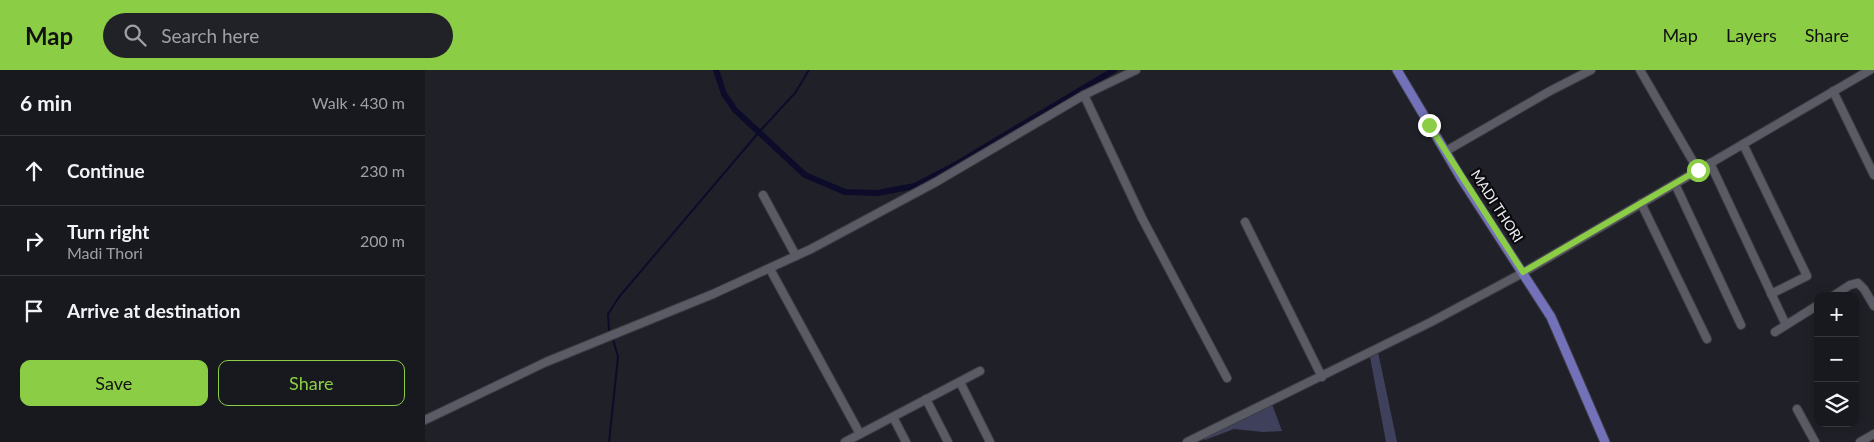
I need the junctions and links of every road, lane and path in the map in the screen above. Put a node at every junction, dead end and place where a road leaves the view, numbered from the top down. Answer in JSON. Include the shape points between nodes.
{"nodes":[{"id":1,"x":1136,"y":70,"type":"edge"},
{"id":2,"x":1397,"y":70,"type":"edge"},
{"id":3,"x":1591,"y":70,"type":"edge"},
{"id":4,"x":1640,"y":70,"type":"edge"},
{"id":5,"x":1870,"y":70,"type":"edge"},
{"id":6,"x":1833,"y":91,"type":"junction"},
{"id":7,"x":1084,"y":95,"type":"junction"},
{"id":8,"x":1743,"y":144,"type":"junction"},
{"id":9,"x":1446,"y":151,"type":"junction"},
{"id":10,"x":1710,"y":163,"type":"junction"},
{"id":11,"x":1698,"y":170,"type":"junction"},
{"id":12,"x":1874,"y":175,"type":"edge"},
{"id":13,"x":1675,"y":184,"type":"junction"},
{"id":14,"x":763,"y":195,"type":"dead end"},
{"id":15,"x":1641,"y":203,"type":"junction"},
{"id":16,"x":1245,"y":222,"type":"dead end"},
{"id":17,"x":796,"y":256,"type":"junction"},
{"id":18,"x":770,"y":269,"type":"junction"},
{"id":19,"x":1523,"y":272,"type":"junction"},
{"id":20,"x":1839,"y":292,"type":"edge"},
{"id":21,"x":1771,"y":294,"type":"junction"},
{"id":22,"x":1874,"y":306,"type":"edge"},
{"id":23,"x":1814,"y":308,"type":"edge"},
{"id":24,"x":1741,"y":325,"type":"dead end"},
{"id":25,"x":1786,"y":325,"type":"junction"},
{"id":26,"x":1775,"y":332,"type":"dead end"},
{"id":27,"x":1707,"y":339,"type":"dead end"},
{"id":28,"x":980,"y":371,"type":"dead end"},
{"id":29,"x":1322,"y":376,"type":"junction"},
{"id":30,"x":1227,"y":378,"type":"dead end"},
{"id":31,"x":959,"y":382,"type":"junction"},
{"id":32,"x":926,"y":399,"type":"junction"},
{"id":33,"x":1797,"y":409,"type":"dead end"},
{"id":34,"x":893,"y":417,"type":"junction"},
{"id":35,"x":425,"y":420,"type":"edge"},
{"id":36,"x":860,"y":434,"type":"junction"},
{"id":37,"x":1874,"y":434,"type":"edge"},
{"id":38,"x":1864,"y":441,"type":"edge"},
{"id":39,"x":845,"y":442,"type":"edge"},
{"id":40,"x":906,"y":442,"type":"edge"},
{"id":41,"x":948,"y":442,"type":"edge"},
{"id":42,"x":990,"y":442,"type":"edge"},
{"id":43,"x":1187,"y":442,"type":"edge"},
{"id":44,"x":1605,"y":442,"type":"edge"},
{"id":45,"x":1815,"y":442,"type":"edge"}],
"edges":[{"from":1,"to":7,"type":"street"},
{"from":2,"to":9,"type":"main road","name":"MADI THORI"},
{"from":3,"to":9,"type":"street","via":[[1550,90]]},
{"from":4,"to":11,"type":"street"},
{"from":5,"to":6,"type":"street"},
{"from":6,"to":8,"type":"street"},
{"from":6,"to":12,"type":"street"},
{"from":7,"to":17,"type":"street","via":[[936,182]]},
{"from":7,"to":30,"type":"street","via":[[1142,218]]},
{"from":8,"to":10,"type":"street"},
{"from":8,"to":21,"type":"street","via":[[1807,276]]},
{"from":9,"to":19,"type":"main road","name":"MADI THORI"},
{"from":10,"to":11,"type":"street"},
{"from":10,"to":21,"type":"street"},
{"from":11,"to":13,"type":"street"},
{"from":13,"to":15,"type":"street"},
{"from":13,"to":24,"type":"street"},
{"from":14,"to":17,"type":"street"},
{"from":15,"to":19,"type":"street"},
{"from":15,"to":27,"type":"street"},
{"from":16,"to":29,"type":"street"},
{"from":17,"to":18,"type":"street"},
{"from":18,"to":35,"type":"street","via":[[546,362]]},
{"from":18,"to":36,"type":"street"},
{"from":19,"to":29,"type":"street"},
{"from":19,"to":44,"type":"main road","name":"MADI THORI","via":[[1551,317]]},
{"from":20,"to":22,"type":"street","via":[[1858,283]]},
{"from":21,"to":25,"type":"street"},
{"from":23,"to":25,"type":"street"},
{"from":25,"to":26,"type":"street"},
{"from":28,"to":31,"type":"street"},
{"from":29,"to":43,"type":"street"},
{"from":31,"to":32,"type":"street"},
{"from":31,"to":42,"type":"street"},
{"from":32,"to":34,"type":"street"},
{"from":32,"to":41,"type":"street"},
{"from":33,"to":45,"type":"street"},
{"from":34,"to":36,"type":"street"},
{"from":34,"to":40,"type":"street"},
{"from":36,"to":39,"type":"street"},
{"from":37,"to":38,"type":"street"}]}
